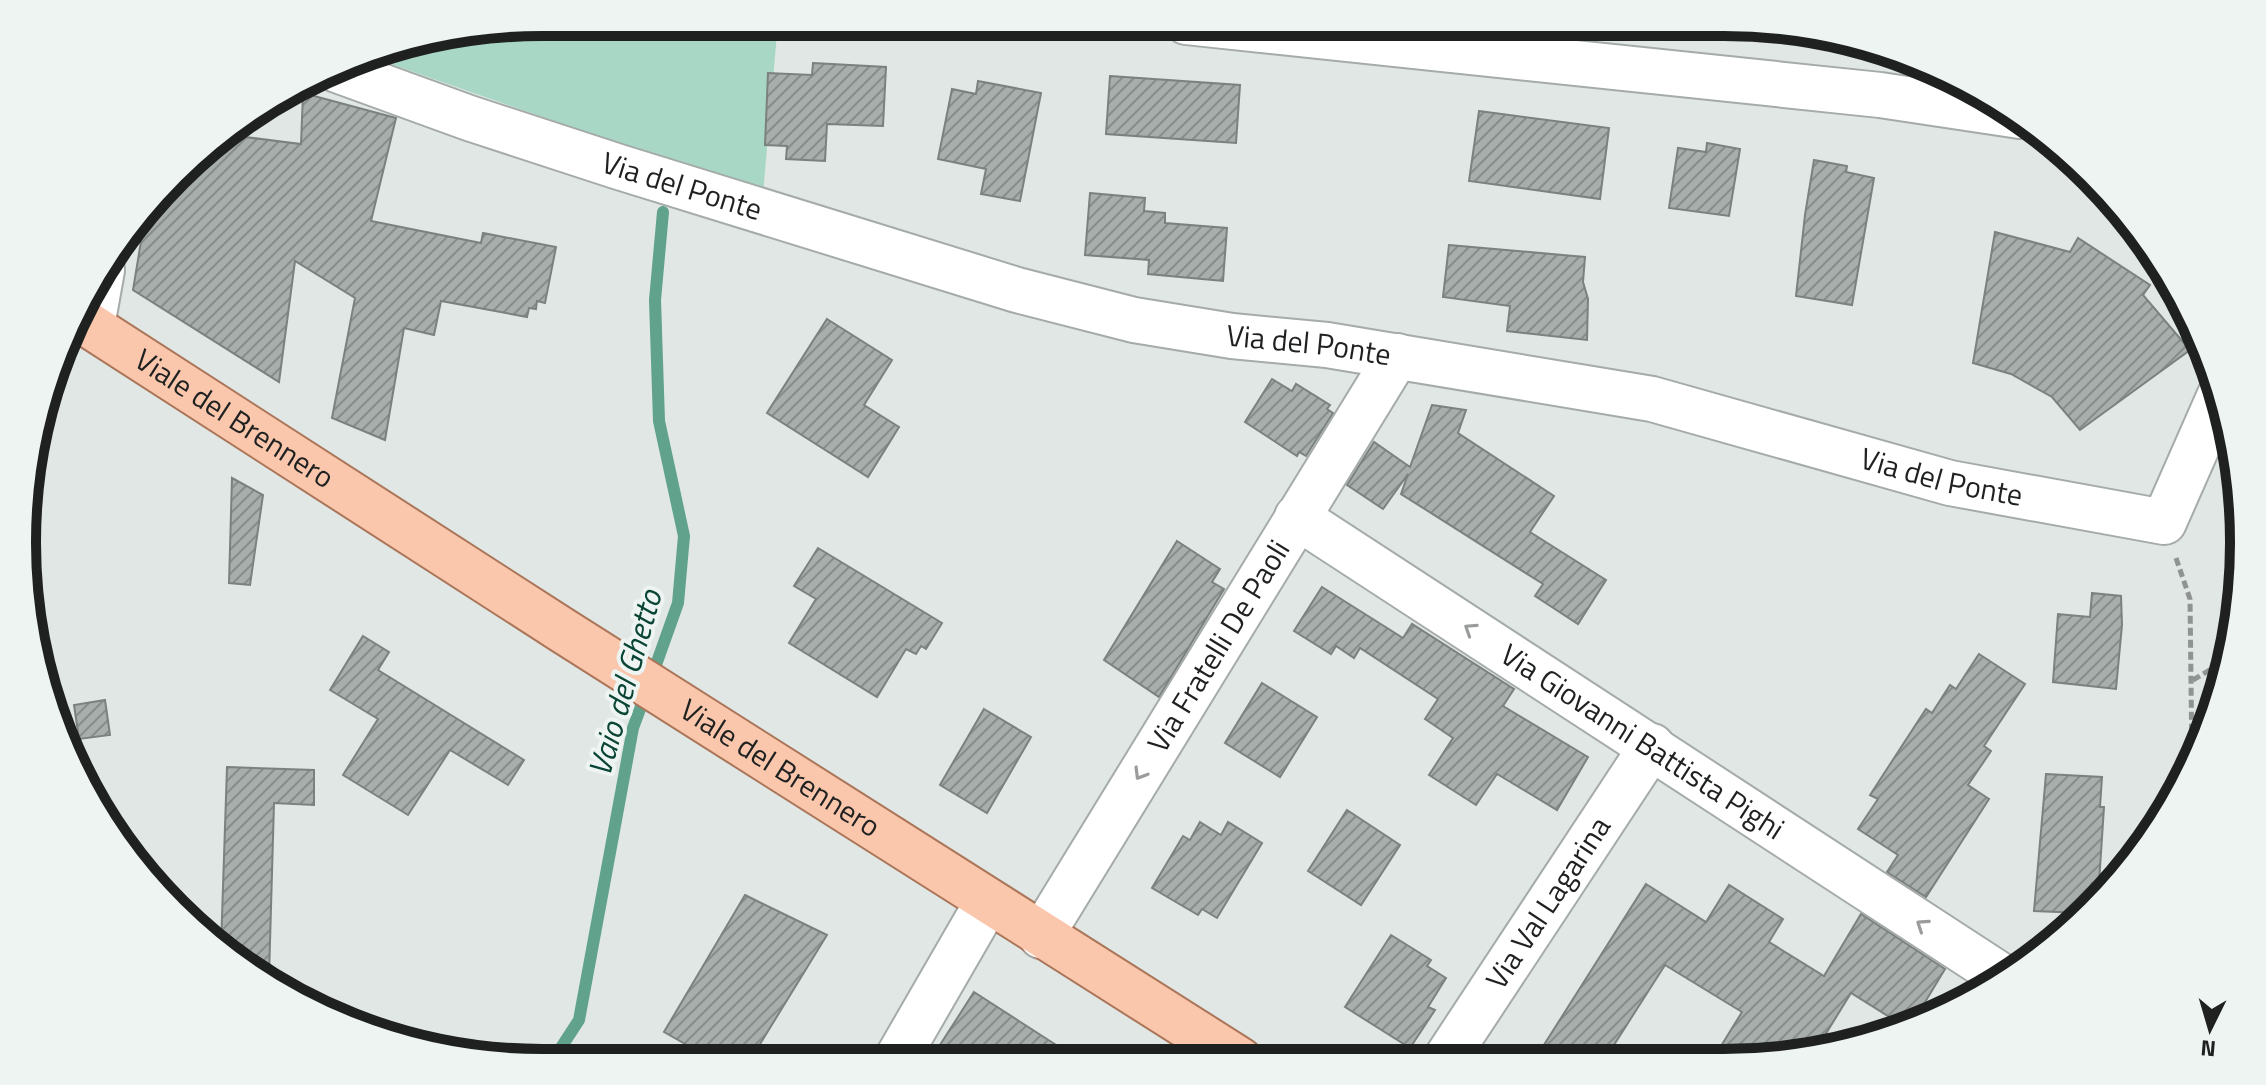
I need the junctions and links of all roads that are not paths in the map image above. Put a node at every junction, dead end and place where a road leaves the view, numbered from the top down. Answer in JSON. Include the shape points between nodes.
{"nodes":[{"id":1,"x":1319,"y":36,"type":"edge"},
{"id":2,"x":350,"y":75,"type":"edge"},
{"id":3,"x":1989,"y":111,"type":"edge"},
{"id":4,"x":86,"y":323,"type":"edge"},
{"id":5,"x":1397,"y":356,"type":"junction"},
{"id":6,"x":2213,"y":411,"type":"edge"},
{"id":7,"x":1297,"y":517,"type":"junction"},
{"id":8,"x":1652,"y":746,"type":"junction"},
{"id":9,"x":988,"y":901,"type":"junction"},
{"id":10,"x":1041,"y":936,"type":"junction"},
{"id":11,"x":1982,"y":978,"type":"edge"},
{"id":12,"x":903,"y":1049,"type":"edge"},
{"id":13,"x":1222,"y":1049,"type":"edge"},
{"id":14,"x":1452,"y":1049,"type":"edge"}],
"edges":[{"from":1,"to":3,"type":"street","via":[[1880,95]]},
{"from":2,"to":5,"type":"street","name":"Via del Ponte","via":[[619,167],[1017,290],[1134,320]]},
{"from":4,"to":9,"type":"main road","name":"Viale del Brennero"},
{"from":5,"to":6,"type":"street","name":"Via del Ponte","via":[[1652,399],[1950,483],[2164,522]]},
{"from":5,"to":7,"type":"street","name":"Via Fratelli De Paoli"},
{"from":8,"to":7,"type":"street","name":"Via Giovanni Battista Pighi","one_way":true},
{"from":7,"to":10,"type":"street","name":"Via Fratelli De Paoli","one_way":true},
{"from":11,"to":8,"type":"street","name":"Via Giovanni Battista Pighi","one_way":true},
{"from":8,"to":14,"type":"street","name":"Via Val Lagarina"},
{"from":9,"to":10,"type":"main road","name":"Viale del Brennero"},
{"from":9,"to":12,"type":"street"},
{"from":10,"to":13,"type":"main road","name":"Viale del Brennero"}]}
